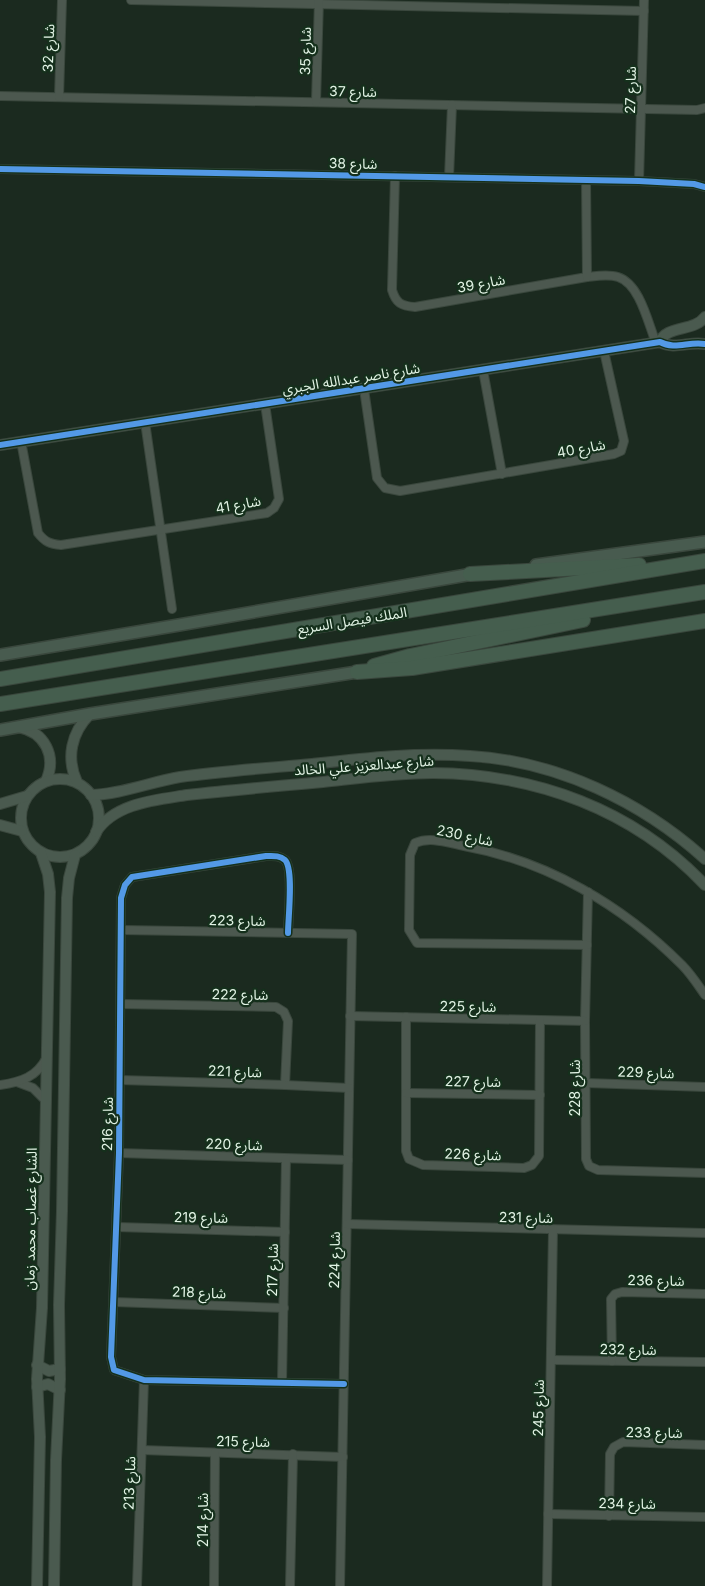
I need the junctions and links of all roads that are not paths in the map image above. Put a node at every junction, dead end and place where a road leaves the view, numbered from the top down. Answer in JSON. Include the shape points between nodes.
{"nodes":[{"id":1,"x":62,"y":0,"type":"edge"},
{"id":2,"x":131,"y":0,"type":"edge"},
{"id":3,"x":644,"y":0,"type":"edge"},
{"id":4,"x":191,"y":1,"type":"edge"},
{"id":5,"x":319,"y":2,"type":"edge"},
{"id":6,"x":644,"y":11,"type":"junction"},
{"id":7,"x":0,"y":96,"type":"edge"},
{"id":8,"x":59,"y":97,"type":"junction"},
{"id":9,"x":316,"y":102,"type":"junction"},
{"id":10,"x":452,"y":105,"type":"junction"},
{"id":11,"x":705,"y":108,"type":"edge"},
{"id":12,"x":642,"y":109,"type":"junction"},
{"id":13,"x":0,"y":169,"type":"edge"},
{"id":14,"x":396,"y":176,"type":"junction"},
{"id":15,"x":448,"y":177,"type":"junction"},
{"id":16,"x":586,"y":180,"type":"junction"},
{"id":17,"x":640,"y":181,"type":"junction"},
{"id":18,"x":705,"y":186,"type":"edge"},
{"id":19,"x":587,"y":277,"type":"junction"},
{"id":20,"x":705,"y":317,"type":"edge"},
{"id":21,"x":658,"y":342,"type":"junction"},
{"id":22,"x":705,"y":344,"type":"edge"},
{"id":23,"x":604,"y":351,"type":"junction"},
{"id":24,"x":483,"y":370,"type":"junction"},
{"id":25,"x":364,"y":389,"type":"junction"},
{"id":26,"x":265,"y":404,"type":"junction"},
{"id":27,"x":145,"y":422,"type":"junction"},
{"id":28,"x":20,"y":441,"type":"junction"},
{"id":29,"x":0,"y":445,"type":"edge"},
{"id":30,"x":502,"y":474,"type":"junction"},
{"id":31,"x":160,"y":529,"type":"junction"},
{"id":32,"x":704,"y":541,"type":"edge"},
{"id":33,"x":705,"y":561,"type":"edge"},
{"id":34,"x":470,"y":574,"type":"junction"},
{"id":35,"x":705,"y":592,"type":"edge"},
{"id":36,"x":652,"y":601,"type":"junction"},
{"id":37,"x":172,"y":609,"type":"dead end"},
{"id":38,"x":705,"y":621,"type":"edge"},
{"id":39,"x":0,"y":655,"type":"edge"},
{"id":40,"x":357,"y":672,"type":"junction"},
{"id":41,"x":0,"y":679,"type":"edge"},
{"id":42,"x":0,"y":704,"type":"edge"},
{"id":43,"x":90,"y":714,"type":"junction"},
{"id":44,"x":18,"y":727,"type":"junction"},
{"id":45,"x":0,"y":730,"type":"edge"},
{"id":46,"x":46,"y":781,"type":"junction"},
{"id":47,"x":77,"y":782,"type":"junction"},
{"id":48,"x":91,"y":795,"type":"junction"},
{"id":49,"x":27,"y":796,"type":"junction"},
{"id":50,"x":0,"y":804,"type":"edge"},
{"id":51,"x":0,"y":825,"type":"edge"},
{"id":52,"x":22,"y":831,"type":"junction"},
{"id":53,"x":96,"y":832,"type":"junction"},
{"id":54,"x":41,"y":853,"type":"junction"},
{"id":55,"x":75,"y":854,"type":"junction"},
{"id":56,"x":705,"y":860,"type":"edge"},
{"id":57,"x":705,"y":885,"type":"edge"},
{"id":58,"x":588,"y":892,"type":"junction"},
{"id":59,"x":122,"y":930,"type":"junction"},
{"id":60,"x":288,"y":933,"type":"junction"},
{"id":61,"x":352,"y":934,"type":"joint"},
{"id":62,"x":587,"y":945,"type":"junction"},
{"id":63,"x":705,"y":995,"type":"edge"},
{"id":64,"x":122,"y":1004,"type":"junction"},
{"id":65,"x":350,"y":1016,"type":"junction"},
{"id":66,"x":406,"y":1017,"type":"junction"},
{"id":67,"x":540,"y":1020,"type":"junction"},
{"id":68,"x":585,"y":1021,"type":"junction"},
{"id":69,"x":47,"y":1056,"type":"junction"},
{"id":70,"x":120,"y":1080,"type":"junction"},
{"id":71,"x":17,"y":1082,"type":"junction"},
{"id":72,"x":587,"y":1083,"type":"junction"},
{"id":73,"x":0,"y":1085,"type":"edge"},
{"id":74,"x":285,"y":1085,"type":"junction"},
{"id":75,"x":705,"y":1087,"type":"edge"},
{"id":76,"x":349,"y":1088,"type":"junction"},
{"id":77,"x":406,"y":1093,"type":"junction"},
{"id":78,"x":540,"y":1095,"type":"junction"},
{"id":79,"x":46,"y":1101,"type":"junction"},
{"id":80,"x":119,"y":1153,"type":"junction"},
{"id":81,"x":286,"y":1159,"type":"junction"},
{"id":82,"x":348,"y":1160,"type":"junction"},
{"id":83,"x":705,"y":1173,"type":"edge"},
{"id":84,"x":347,"y":1224,"type":"junction"},
{"id":85,"x":116,"y":1227,"type":"junction"},
{"id":86,"x":553,"y":1230,"type":"junction"},
{"id":87,"x":285,"y":1232,"type":"junction"},
{"id":88,"x":705,"y":1233,"type":"edge"},
{"id":89,"x":705,"y":1294,"type":"edge"},
{"id":90,"x":114,"y":1302,"type":"junction"},
{"id":91,"x":284,"y":1308,"type":"junction"},
{"id":92,"x":551,"y":1360,"type":"junction"},
{"id":93,"x":612,"y":1361,"type":"junction"},
{"id":94,"x":705,"y":1362,"type":"edge"},
{"id":95,"x":37,"y":1365,"type":"junction"},
{"id":96,"x":60,"y":1369,"type":"junction"},
{"id":97,"x":144,"y":1380,"type":"junction"},
{"id":98,"x":282,"y":1382,"type":"junction"},
{"id":99,"x":344,"y":1384,"type":"junction"},
{"id":100,"x":37,"y":1387,"type":"junction"},
{"id":101,"x":60,"y":1390,"type":"junction"},
{"id":102,"x":705,"y":1445,"type":"edge"},
{"id":103,"x":142,"y":1450,"type":"junction"},
{"id":104,"x":215,"y":1454,"type":"junction"},
{"id":105,"x":293,"y":1454,"type":"junction"},
{"id":106,"x":343,"y":1457,"type":"junction"},
{"id":107,"x":548,"y":1514,"type":"junction"},
{"id":108,"x":609,"y":1516,"type":"junction"},
{"id":109,"x":705,"y":1517,"type":"edge"},
{"id":110,"x":37,"y":1586,"type":"edge"},
{"id":111,"x":54,"y":1586,"type":"edge"},
{"id":112,"x":137,"y":1586,"type":"edge"},
{"id":113,"x":214,"y":1586,"type":"edge"},
{"id":114,"x":290,"y":1586,"type":"edge"},
{"id":115,"x":340,"y":1586,"type":"edge"},
{"id":116,"x":547,"y":1586,"type":"edge"}],
"edges":[{"from":1,"to":8,"type":"street","name":"شارع 32"},
{"from":2,"to":4,"type":"street"},
{"from":3,"to":6,"type":"street","name":"شارع 27"},
{"from":4,"to":5,"type":"street"},
{"from":5,"to":6,"type":"street"},
{"from":5,"to":9,"type":"street","name":"شارع 35"},
{"from":6,"to":12,"type":"street","name":"شارع 27"},
{"from":7,"to":8,"type":"street","name":"شارع 37"},
{"from":8,"to":9,"type":"street","name":"شارع 37"},
{"from":9,"to":10,"type":"street","name":"شارع 37"},
{"from":10,"to":12,"type":"street","name":"شارع 37"},
{"from":10,"to":15,"type":"street"},
{"from":11,"to":12,"type":"street","name":"شارع 37"},
{"from":12,"to":17,"type":"street","name":"شارع 27"},
{"from":13,"to":14,"type":"street","name":"شارع 38"},
{"from":14,"to":15,"type":"street","name":"شارع 38"},
{"from":14,"to":19,"type":"street","name":"شارع 39","via":[[392,290],[402,306],[415,307]]},
{"from":15,"to":16,"type":"street","name":"شارع 38"},
{"from":16,"to":17,"type":"street","name":"شارع 38"},
{"from":16,"to":19,"type":"street"},
{"from":17,"to":18,"type":"street","name":"شارع 38"},
{"from":19,"to":21,"type":"street","name":"شارع 39","via":[[616,277],[632,286]]},
{"from":20,"to":21,"type":"street","name":"شارع ناصر عبدالله الجبري","via":[[695,326],[667,333]]},
{"from":21,"to":22,"type":"street","name":"شارع ناصر عبدالله الجبري","via":[[674,346]]},
{"from":21,"to":23,"type":"street","name":"شارع ناصر عبدالله الجبري"},
{"from":23,"to":24,"type":"street","name":"شارع ناصر عبدالله الجبري"},
{"from":23,"to":30,"type":"street","name":"شارع 40","via":[[624,441],[621,451]]},
{"from":24,"to":25,"type":"street","name":"شارع ناصر عبدالله الجبري"},
{"from":24,"to":30,"type":"street"},
{"from":25,"to":26,"type":"street","name":"شارع ناصر عبدالله الجبري"},
{"from":25,"to":30,"type":"street","name":"شارع 40","via":[[377,478],[385,488],[400,491]]},
{"from":26,"to":27,"type":"street","name":"شارع ناصر عبدالله الجبري"},
{"from":26,"to":31,"type":"street","name":"شارع 41","via":[[279,499],[274,508],[266,513]]},
{"from":27,"to":28,"type":"street","name":"شارع ناصر عبدالله الجبري"},
{"from":27,"to":31,"type":"street"},
{"from":28,"to":29,"type":"street","name":"شارع ناصر عبدالله الجبري"},
{"from":28,"to":31,"type":"street","name":"شارع 41","via":[[38,533],[44,540],[61,545]]},
{"from":31,"to":37,"type":"street"},
{"from":32,"to":34,"type":"main road","name":"الملك فيصل السريع"},
{"from":33,"to":34,"type":"highway"},
{"from":33,"to":41,"type":"highway","name":"الملك فيصل السريع"},
{"from":34,"to":39,"type":"main road","name":"الملك فيصل السريع"},
{"from":35,"to":36,"type":"highway","name":"الملك فيصل السريع"},
{"from":36,"to":40,"type":"highway","via":[[615,613],[410,656]]},
{"from":36,"to":42,"type":"highway","name":"الملك فيصل السريع"},
{"from":38,"to":40,"type":"highway","via":[[412,668]]},
{"from":40,"to":43,"type":"main road"},
{"from":43,"to":44,"type":"main road"},
{"from":43,"to":47,"type":"street","via":[[76,732],[72,746],[72,768]]},
{"from":44,"to":45,"type":"main road"},
{"from":44,"to":46,"type":"street","via":[[36,734],[48,750],[50,769]]},
{"from":46,"to":47,"type":"street","via":[[62,778]]},
{"from":46,"to":49,"type":"street"},
{"from":47,"to":48,"type":"street"},
{"from":48,"to":53,"type":"street","via":[[98,809]]},
{"from":48,"to":56,"type":"street","name":"شارع عبدالعزيز علي الخالد","via":[[118,793],[159,781],[195,776],[383,756],[473,756],[543,769],[596,789],[656,821]]},
{"from":49,"to":50,"type":"street"},
{"from":49,"to":52,"type":"street","via":[[20,813]]},
{"from":51,"to":52,"type":"street"},
{"from":52,"to":54,"type":"street"},
{"from":53,"to":55,"type":"street","via":[[91,842]]},
{"from":53,"to":57,"type":"street","name":"شارع عبدالعزيز علي الخالد","via":[[121,810],[188,795],[395,774],[479,775],[539,786],[600,809],[658,844]]},
{"from":54,"to":55,"type":"street","via":[[58,858]]},
{"from":54,"to":69,"type":"street","name":"الشارع غصاب محمد زمان","via":[[50,892]]},
{"from":55,"to":96,"type":"street","via":[[68,888]]},
{"from":58,"to":62,"type":"street","name":"شارع 228"},
{"from":58,"to":62,"type":"street","name":"شارع 230","via":[[524,862],[474,848],[430,839],[415,843],[410,855],[409,930],[418,943]]},
{"from":58,"to":63,"type":"street","name":"شارع 230","via":[[642,929],[683,966]]},
{"from":59,"to":60,"type":"street","name":"شارع 223"},
{"from":59,"to":60,"type":"street","name":"شارع 216","via":[[121,898],[132,877],[278,856],[286,861],[289,872]]},
{"from":59,"to":64,"type":"street","name":"شارع 216"},
{"from":60,"to":61,"type":"street","name":"شارع 223"},
{"from":61,"to":65,"type":"street","name":"شارع 224"},
{"from":62,"to":68,"type":"street","name":"شارع 228"},
{"from":64,"to":70,"type":"street","name":"شارع 216"},
{"from":64,"to":74,"type":"street","name":"شارع 222","via":[[276,1007],[284,1012],[288,1021]]},
{"from":65,"to":66,"type":"street","name":"شارع 225"},
{"from":65,"to":76,"type":"street","name":"شارع 224"},
{"from":66,"to":67,"type":"street","name":"شارع 225"},
{"from":66,"to":77,"type":"street","name":"شارع 226"},
{"from":67,"to":68,"type":"street","name":"شارع 225"},
{"from":67,"to":78,"type":"street","name":"شارع 226"},
{"from":68,"to":72,"type":"street","name":"شارع 228"},
{"from":69,"to":71,"type":"street","via":[[35,1073]]},
{"from":69,"to":79,"type":"street","name":"الشارع غصاب محمد زمان"},
{"from":70,"to":74,"type":"street","name":"شارع 221"},
{"from":70,"to":80,"type":"street","name":"شارع 216"},
{"from":71,"to":73,"type":"street"},
{"from":71,"to":79,"type":"street","via":[[33,1088]]},
{"from":72,"to":75,"type":"street","name":"شارع 229"},
{"from":72,"to":83,"type":"street","name":"شارع 228","via":[[588,1166],[598,1170]]},
{"from":74,"to":76,"type":"street","name":"شارع 221"},
{"from":76,"to":82,"type":"street","name":"شارع 224"},
{"from":77,"to":78,"type":"street","name":"شارع 227"},
{"from":77,"to":78,"type":"street","name":"شارع 226","via":[[406,1151],[417,1164],[524,1168],[539,1156]]},
{"from":79,"to":95,"type":"street","name":"الشارع غصاب محمد زمان","via":[[42,1308]]},
{"from":80,"to":81,"type":"street","name":"شارع 220"},
{"from":80,"to":85,"type":"street","name":"شارع 216"},
{"from":81,"to":82,"type":"street","name":"شارع 220"},
{"from":81,"to":87,"type":"street","name":"شارع 217"},
{"from":82,"to":84,"type":"street","name":"شارع 224"},
{"from":84,"to":86,"type":"street","name":"شارع 231"},
{"from":84,"to":99,"type":"street","name":"شارع 224"},
{"from":85,"to":87,"type":"street","name":"شارع 219"},
{"from":85,"to":90,"type":"street","name":"شارع 216"},
{"from":86,"to":88,"type":"street","name":"شارع 231"},
{"from":86,"to":92,"type":"street","name":"شارع 245"},
{"from":87,"to":91,"type":"street","name":"شارع 217"},
{"from":89,"to":93,"type":"street","name":"شارع 236","via":[[615,1294],[611,1298]]},
{"from":90,"to":91,"type":"street","name":"شارع 218"},
{"from":90,"to":97,"type":"street","name":"شارع 216","via":[[114,1370]]},
{"from":91,"to":98,"type":"street","name":"شارع 217"},
{"from":92,"to":93,"type":"street","name":"شارع 232"},
{"from":92,"to":107,"type":"street","name":"شارع 245"},
{"from":93,"to":94,"type":"street","name":"شارع 232"},
{"from":95,"to":96,"type":"street","via":[[48,1372]]},
{"from":95,"to":100,"type":"street","name":"الشارع غصاب محمد زمان"},
{"from":96,"to":101,"type":"street"},
{"from":97,"to":98,"type":"street","name":"شارع 216"},
{"from":97,"to":103,"type":"street","name":"شارع 213"},
{"from":98,"to":99,"type":"street","name":"شارع 216"},
{"from":99,"to":106,"type":"street","name":"شارع 224"},
{"from":100,"to":101,"type":"street","via":[[48,1384]]},
{"from":100,"to":110,"type":"street","name":"الشارع غصاب محمد زمان","via":[[40,1437]]},
{"from":101,"to":111,"type":"street"},
{"from":102,"to":108,"type":"street","name":"شارع 233","via":[[623,1442],[614,1447],[610,1454]]},
{"from":103,"to":104,"type":"street","name":"شارع 215"},
{"from":103,"to":112,"type":"street","name":"شارع 213"},
{"from":104,"to":105,"type":"street","name":"شارع 215"},
{"from":104,"to":113,"type":"street","name":"شارع 214"},
{"from":105,"to":106,"type":"street","name":"شارع 215"},
{"from":105,"to":114,"type":"street"},
{"from":106,"to":115,"type":"street","name":"شارع 224"},
{"from":107,"to":108,"type":"street","name":"شارع 234"},
{"from":107,"to":116,"type":"street","name":"شارع 245"},
{"from":108,"to":109,"type":"street","name":"شارع 234"}]}
